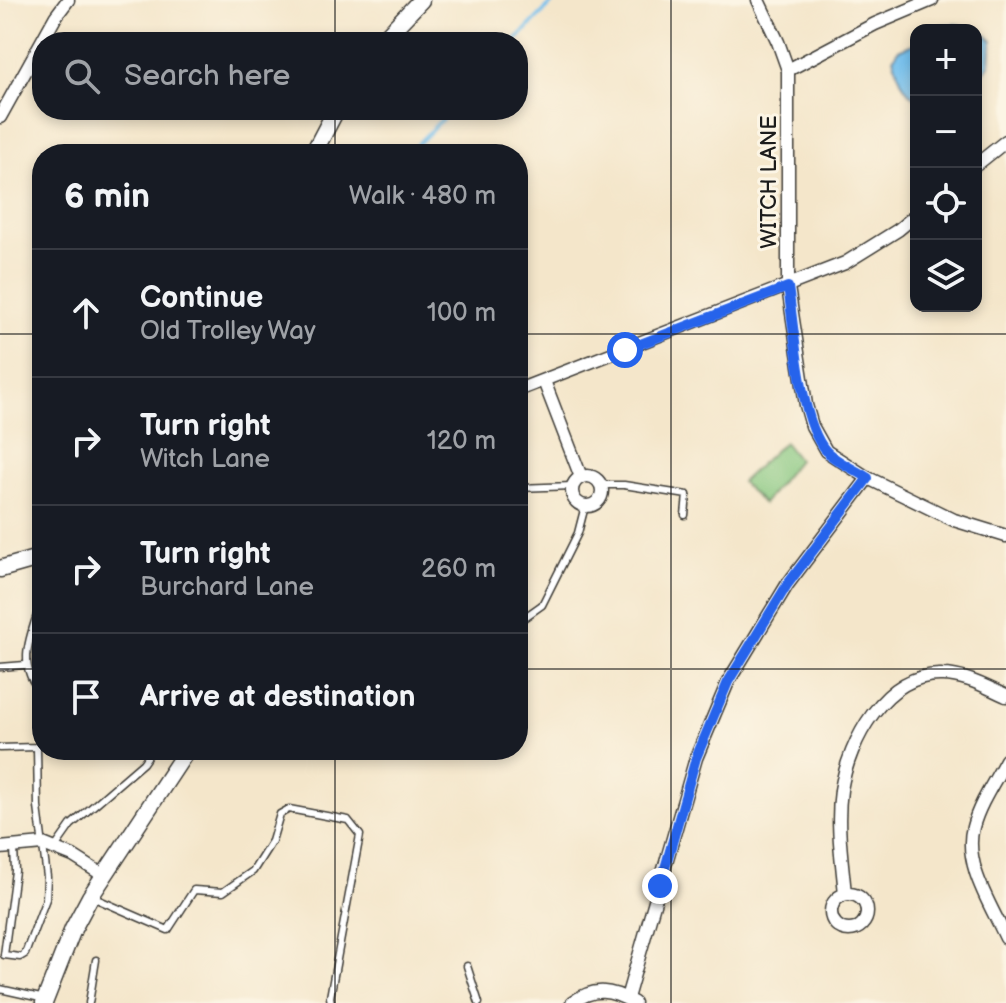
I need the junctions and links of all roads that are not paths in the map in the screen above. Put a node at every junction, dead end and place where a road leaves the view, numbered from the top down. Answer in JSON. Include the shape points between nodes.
{"nodes":[{"id":1,"x":68,"y":0,"type":"edge"},
{"id":2,"x":421,"y":0,"type":"edge"},
{"id":3,"x":758,"y":0,"type":"edge"},
{"id":4,"x":932,"y":0,"type":"edge"},
{"id":5,"x":47,"y":32,"type":"edge"},
{"id":6,"x":391,"y":32,"type":"edge"},
{"id":7,"x":32,"y":59,"type":"edge"},
{"id":8,"x":788,"y":70,"type":"junction"},
{"id":9,"x":0,"y":117,"type":"edge"},
{"id":10,"x":331,"y":120,"type":"edge"},
{"id":11,"x":1006,"y":141,"type":"edge"},
{"id":12,"x":318,"y":144,"type":"edge"},
{"id":13,"x":982,"y":160,"type":"edge"},
{"id":14,"x":910,"y":220,"type":"edge"},
{"id":15,"x":788,"y":287,"type":"junction"},
{"id":16,"x":544,"y":381,"type":"junction"},
{"id":17,"x":528,"y":387,"type":"edge"},
{"id":18,"x":868,"y":478,"type":"junction"},
{"id":19,"x":577,"y":482,"type":"junction"},
{"id":20,"x":601,"y":485,"type":"junction"},
{"id":21,"x":528,"y":487,"type":"edge"},
{"id":22,"x":585,"y":506,"type":"junction"},
{"id":23,"x":685,"y":515,"type":"dead end"},
{"id":24,"x":1006,"y":536,"type":"edge"},
{"id":25,"x":32,"y":560,"type":"edge"},
{"id":26,"x":0,"y":569,"type":"edge"},
{"id":27,"x":528,"y":615,"type":"edge"},
{"id":28,"x":32,"y":630,"type":"edge"},
{"id":29,"x":25,"y":665,"type":"junction"},
{"id":30,"x":0,"y":667,"type":"edge"},
{"id":31,"x":32,"y":677,"type":"edge"},
{"id":32,"x":1006,"y":696,"type":"edge"},
{"id":33,"x":32,"y":747,"type":"edge"},
{"id":34,"x":0,"y":748,"type":"edge"},
{"id":35,"x":37,"y":760,"type":"edge"},
{"id":36,"x":145,"y":760,"type":"edge"},
{"id":37,"x":180,"y":760,"type":"edge"},
{"id":38,"x":1006,"y":760,"type":"edge"},
{"id":39,"x":49,"y":846,"type":"junction"},
{"id":40,"x":14,"y":847,"type":"junction"},
{"id":41,"x":0,"y":848,"type":"edge"},
{"id":42,"x":103,"y":875,"type":"junction"},
{"id":43,"x":845,"y":894,"type":"dead end"},
{"id":44,"x":90,"y":897,"type":"junction"},
{"id":45,"x":1006,"y":938,"type":"edge"},
{"id":46,"x":2,"y":955,"type":"edge"},
{"id":47,"x":96,"y":960,"type":"dead end"},
{"id":48,"x":467,"y":966,"type":"dead end"},
{"id":49,"x":0,"y":989,"type":"edge"},
{"id":50,"x":44,"y":1001,"type":"edge"},
{"id":51,"x":630,"y":1001,"type":"edge"},
{"id":52,"x":89,"y":1003,"type":"edge"},
{"id":53,"x":331,"y":1003,"type":"edge"},
{"id":54,"x":479,"y":1003,"type":"edge"},
{"id":55,"x":572,"y":1003,"type":"edge"}],
"edges":[{"from":1,"to":5,"type":"street"},
{"from":2,"to":6,"type":"main road"},
{"from":3,"to":8,"type":"street","name":"WITCH LANE"},
{"from":4,"to":8,"type":"street"},
{"from":7,"to":9,"type":"street"},
{"from":8,"to":15,"type":"street","name":"WITCH LANE"},
{"from":10,"to":12,"type":"main road"},
{"from":11,"to":13,"type":"street"},
{"from":14,"to":15,"type":"street","via":[[845,263]]},
{"from":15,"to":16,"type":"street"},
{"from":15,"to":18,"type":"street","name":"WITCH LANE","via":[[812,426],[826,451]]},
{"from":16,"to":17,"type":"street"},
{"from":16,"to":19,"type":"street"},
{"from":18,"to":24,"type":"street","name":"WITCH LANE","via":[[954,520]]},
{"from":18,"to":51,"type":"street","via":[[787,585],[728,682],[696,758]]},
{"from":19,"to":20,"type":"street","via":[[595,478]]},
{"from":19,"to":21,"type":"lane"},
{"from":19,"to":22,"type":"street","via":[[573,496]]},
{"from":20,"to":22,"type":"street","via":[[598,502]]},
{"from":20,"to":23,"type":"lane","via":[[687,495]]},
{"from":22,"to":27,"type":"lane","via":[[578,533],[542,605]]},
{"from":25,"to":26,"type":"main road"},
{"from":28,"to":29,"type":"lane"},
{"from":29,"to":30,"type":"lane"},
{"from":29,"to":31,"type":"lane"},
{"from":32,"to":43,"type":"street","via":[[942,674],[914,679],[872,715],[841,789]]},
{"from":33,"to":34,"type":"lane"},
{"from":35,"to":39,"type":"lane","via":[[38,807]]},
{"from":36,"to":39,"type":"lane"},
{"from":37,"to":42,"type":"main road"},
{"from":38,"to":45,"type":"street","via":[[983,803],[971,842],[972,862]]},
{"from":39,"to":40,"type":"street"},
{"from":39,"to":42,"type":"street"},
{"from":39,"to":46,"type":"lane","via":[[46,899],[25,954]]},
{"from":40,"to":41,"type":"street"},
{"from":40,"to":46,"type":"lane"},
{"from":42,"to":44,"type":"main road"},
{"from":44,"to":50,"type":"main road"},
{"from":44,"to":53,"type":"lane","via":[[168,930],[194,890],[223,892],[253,871],[272,841],[280,814],[289,809],[348,820],[360,835]]},
{"from":47,"to":52,"type":"lane"},
{"from":48,"to":54,"type":"lane"},
{"from":49,"to":50,"type":"lane"},
{"from":51,"to":55,"type":"street","via":[[601,989]]}]}
